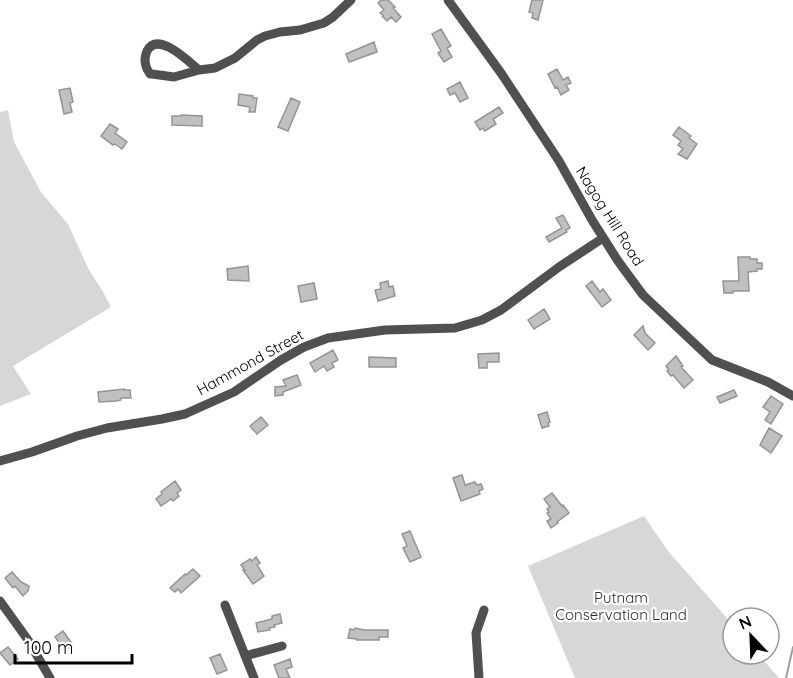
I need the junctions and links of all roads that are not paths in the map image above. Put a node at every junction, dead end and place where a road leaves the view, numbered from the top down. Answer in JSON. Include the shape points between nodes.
{"nodes":[{"id":1,"x":351,"y":0,"type":"edge"},
{"id":2,"x":448,"y":0,"type":"edge"},
{"id":3,"x":199,"y":70,"type":"junction"},
{"id":4,"x":603,"y":238,"type":"junction"},
{"id":5,"x":793,"y":396,"type":"edge"},
{"id":6,"x":0,"y":461,"type":"edge"},
{"id":7,"x":0,"y":601,"type":"edge"},
{"id":8,"x":225,"y":605,"type":"dead end"},
{"id":9,"x":484,"y":610,"type":"dead end"},
{"id":10,"x":282,"y":646,"type":"dead end"},
{"id":11,"x":245,"y":656,"type":"junction"},
{"id":12,"x":50,"y":678,"type":"edge"},
{"id":13,"x":254,"y":678,"type":"edge"},
{"id":14,"x":479,"y":678,"type":"edge"}],
"edges":[{"from":1,"to":3,"type":"street","via":[[324,23],[265,36],[216,68]]},
{"from":2,"to":4,"type":"street","name":"Nagog Hill Road","via":[[559,161]]},
{"from":3,"to":3,"type":"street","via":[[163,44],[156,44],[146,53],[144,62],[150,74],[174,77]]},
{"from":4,"to":5,"type":"street","name":"Nagog Hill Road","via":[[643,295],[712,360]]},
{"from":4,"to":6,"type":"street","name":"Hammond Street","via":[[482,320],[455,328],[385,330],[328,338],[281,360],[234,392],[185,414],[108,428]]},
{"from":7,"to":12,"type":"street"},
{"from":8,"to":11,"type":"street"},
{"from":9,"to":14,"type":"street","via":[[476,633]]},
{"from":10,"to":11,"type":"street"},
{"from":11,"to":13,"type":"street"}]}
